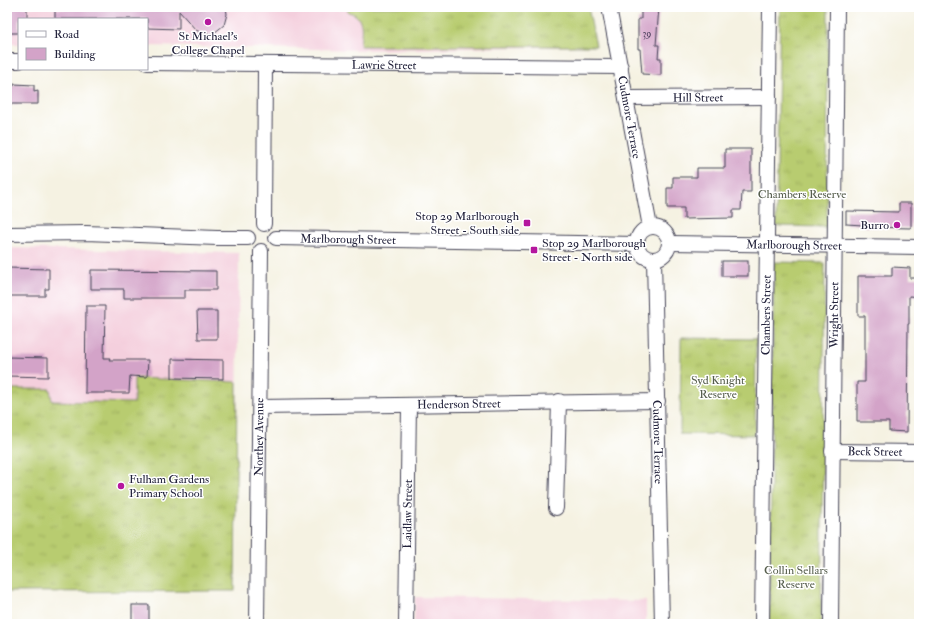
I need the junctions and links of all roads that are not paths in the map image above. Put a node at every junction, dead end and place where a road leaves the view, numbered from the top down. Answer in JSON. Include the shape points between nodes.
{"nodes":[{"id":1,"x":609,"y":7,"type":"edge"},
{"id":2,"x":770,"y":7,"type":"edge"},
{"id":3,"x":837,"y":7,"type":"edge"},
{"id":4,"x":7,"y":61,"type":"edge"},
{"id":5,"x":18,"y":61,"type":"edge"},
{"id":6,"x":148,"y":63,"type":"edge"},
{"id":7,"x":265,"y":64,"type":"junction"},
{"id":8,"x":621,"y":67,"type":"junction"},
{"id":9,"x":769,"y":97,"type":"junction"},
{"id":10,"x":626,"y":98,"type":"junction"},
{"id":11,"x":264,"y":224,"type":"junction"},
{"id":12,"x":650,"y":227,"type":"junction"},
{"id":13,"x":7,"y":234,"type":"edge"},
{"id":14,"x":248,"y":238,"type":"junction"},
{"id":15,"x":276,"y":238,"type":"junction"},
{"id":16,"x":670,"y":243,"type":"junction"},
{"id":17,"x":637,"y":244,"type":"junction"},
{"id":18,"x":767,"y":244,"type":"junction"},
{"id":19,"x":834,"y":246,"type":"junction"},
{"id":20,"x":919,"y":247,"type":"edge"},
{"id":21,"x":261,"y":251,"type":"junction"},
{"id":22,"x":654,"y":259,"type":"junction"},
{"id":23,"x":559,"y":401,"type":"junction"},
{"id":24,"x":658,"y":401,"type":"junction"},
{"id":25,"x":409,"y":404,"type":"junction"},
{"id":26,"x":260,"y":407,"type":"junction"},
{"id":27,"x":832,"y":451,"type":"junction"},
{"id":28,"x":919,"y":452,"type":"edge"},
{"id":29,"x":556,"y":508,"type":"dead end"},
{"id":30,"x":257,"y":624,"type":"edge"},
{"id":31,"x":406,"y":624,"type":"edge"},
{"id":32,"x":662,"y":624,"type":"edge"},
{"id":33,"x":762,"y":624,"type":"edge"},
{"id":34,"x":831,"y":624,"type":"edge"}],
"edges":[{"from":1,"to":8,"type":"street","name":"Cudmore Terrace"},
{"from":2,"to":9,"type":"street","name":"Chambers Street"},
{"from":3,"to":19,"type":"street","name":"Wright Street"},
{"from":4,"to":5,"type":"street"},
{"from":6,"to":7,"type":"street","name":"Lawrie Street"},
{"from":7,"to":8,"type":"street","name":"Lawrie Street"},
{"from":7,"to":11,"type":"street"},
{"from":8,"to":10,"type":"street","name":"Cudmore Terrace"},
{"from":9,"to":10,"type":"street","name":"Hill Street"},
{"from":9,"to":18,"type":"street","name":"Chambers Street"},
{"from":10,"to":12,"type":"street","name":"Cudmore Terrace"},
{"from":11,"to":14,"type":"street","via":[[251,229]]},
{"from":11,"to":15,"type":"street","via":[[273,229]]},
{"from":12,"to":16,"type":"street","via":[[661,228],[666,232]]},
{"from":12,"to":17,"type":"street","via":[[640,233]]},
{"from":13,"to":14,"type":"street"},
{"from":14,"to":21,"type":"street","via":[[251,245]]},
{"from":15,"to":17,"type":"street","name":"Marlborough Street"},
{"from":15,"to":21,"type":"street","via":[[271,248]]},
{"from":16,"to":18,"type":"street","name":"Marlborough Street"},
{"from":16,"to":22,"type":"street","via":[[664,255]]},
{"from":17,"to":22,"type":"street","via":[[644,257]]},
{"from":18,"to":19,"type":"street","name":"Marlborough Street"},
{"from":18,"to":33,"type":"street","name":"Chambers Street"},
{"from":19,"to":20,"type":"street","name":"Marlborough Street"},
{"from":19,"to":27,"type":"street","name":"Wright Street"},
{"from":21,"to":26,"type":"street","name":"Northey Avenue"},
{"from":22,"to":24,"type":"street","name":"Cudmore Terrace"},
{"from":23,"to":24,"type":"street","name":"Henderson Street"},
{"from":23,"to":25,"type":"street","name":"Henderson Street"},
{"from":23,"to":29,"type":"street"},
{"from":24,"to":32,"type":"street","name":"Cudmore Terrace"},
{"from":25,"to":26,"type":"street","name":"Henderson Street"},
{"from":25,"to":31,"type":"street","name":"Laidlaw Street"},
{"from":26,"to":30,"type":"street","name":"Northey Avenue"},
{"from":27,"to":28,"type":"street","name":"Beck Street"},
{"from":27,"to":34,"type":"street","name":"Wright Street"}]}
